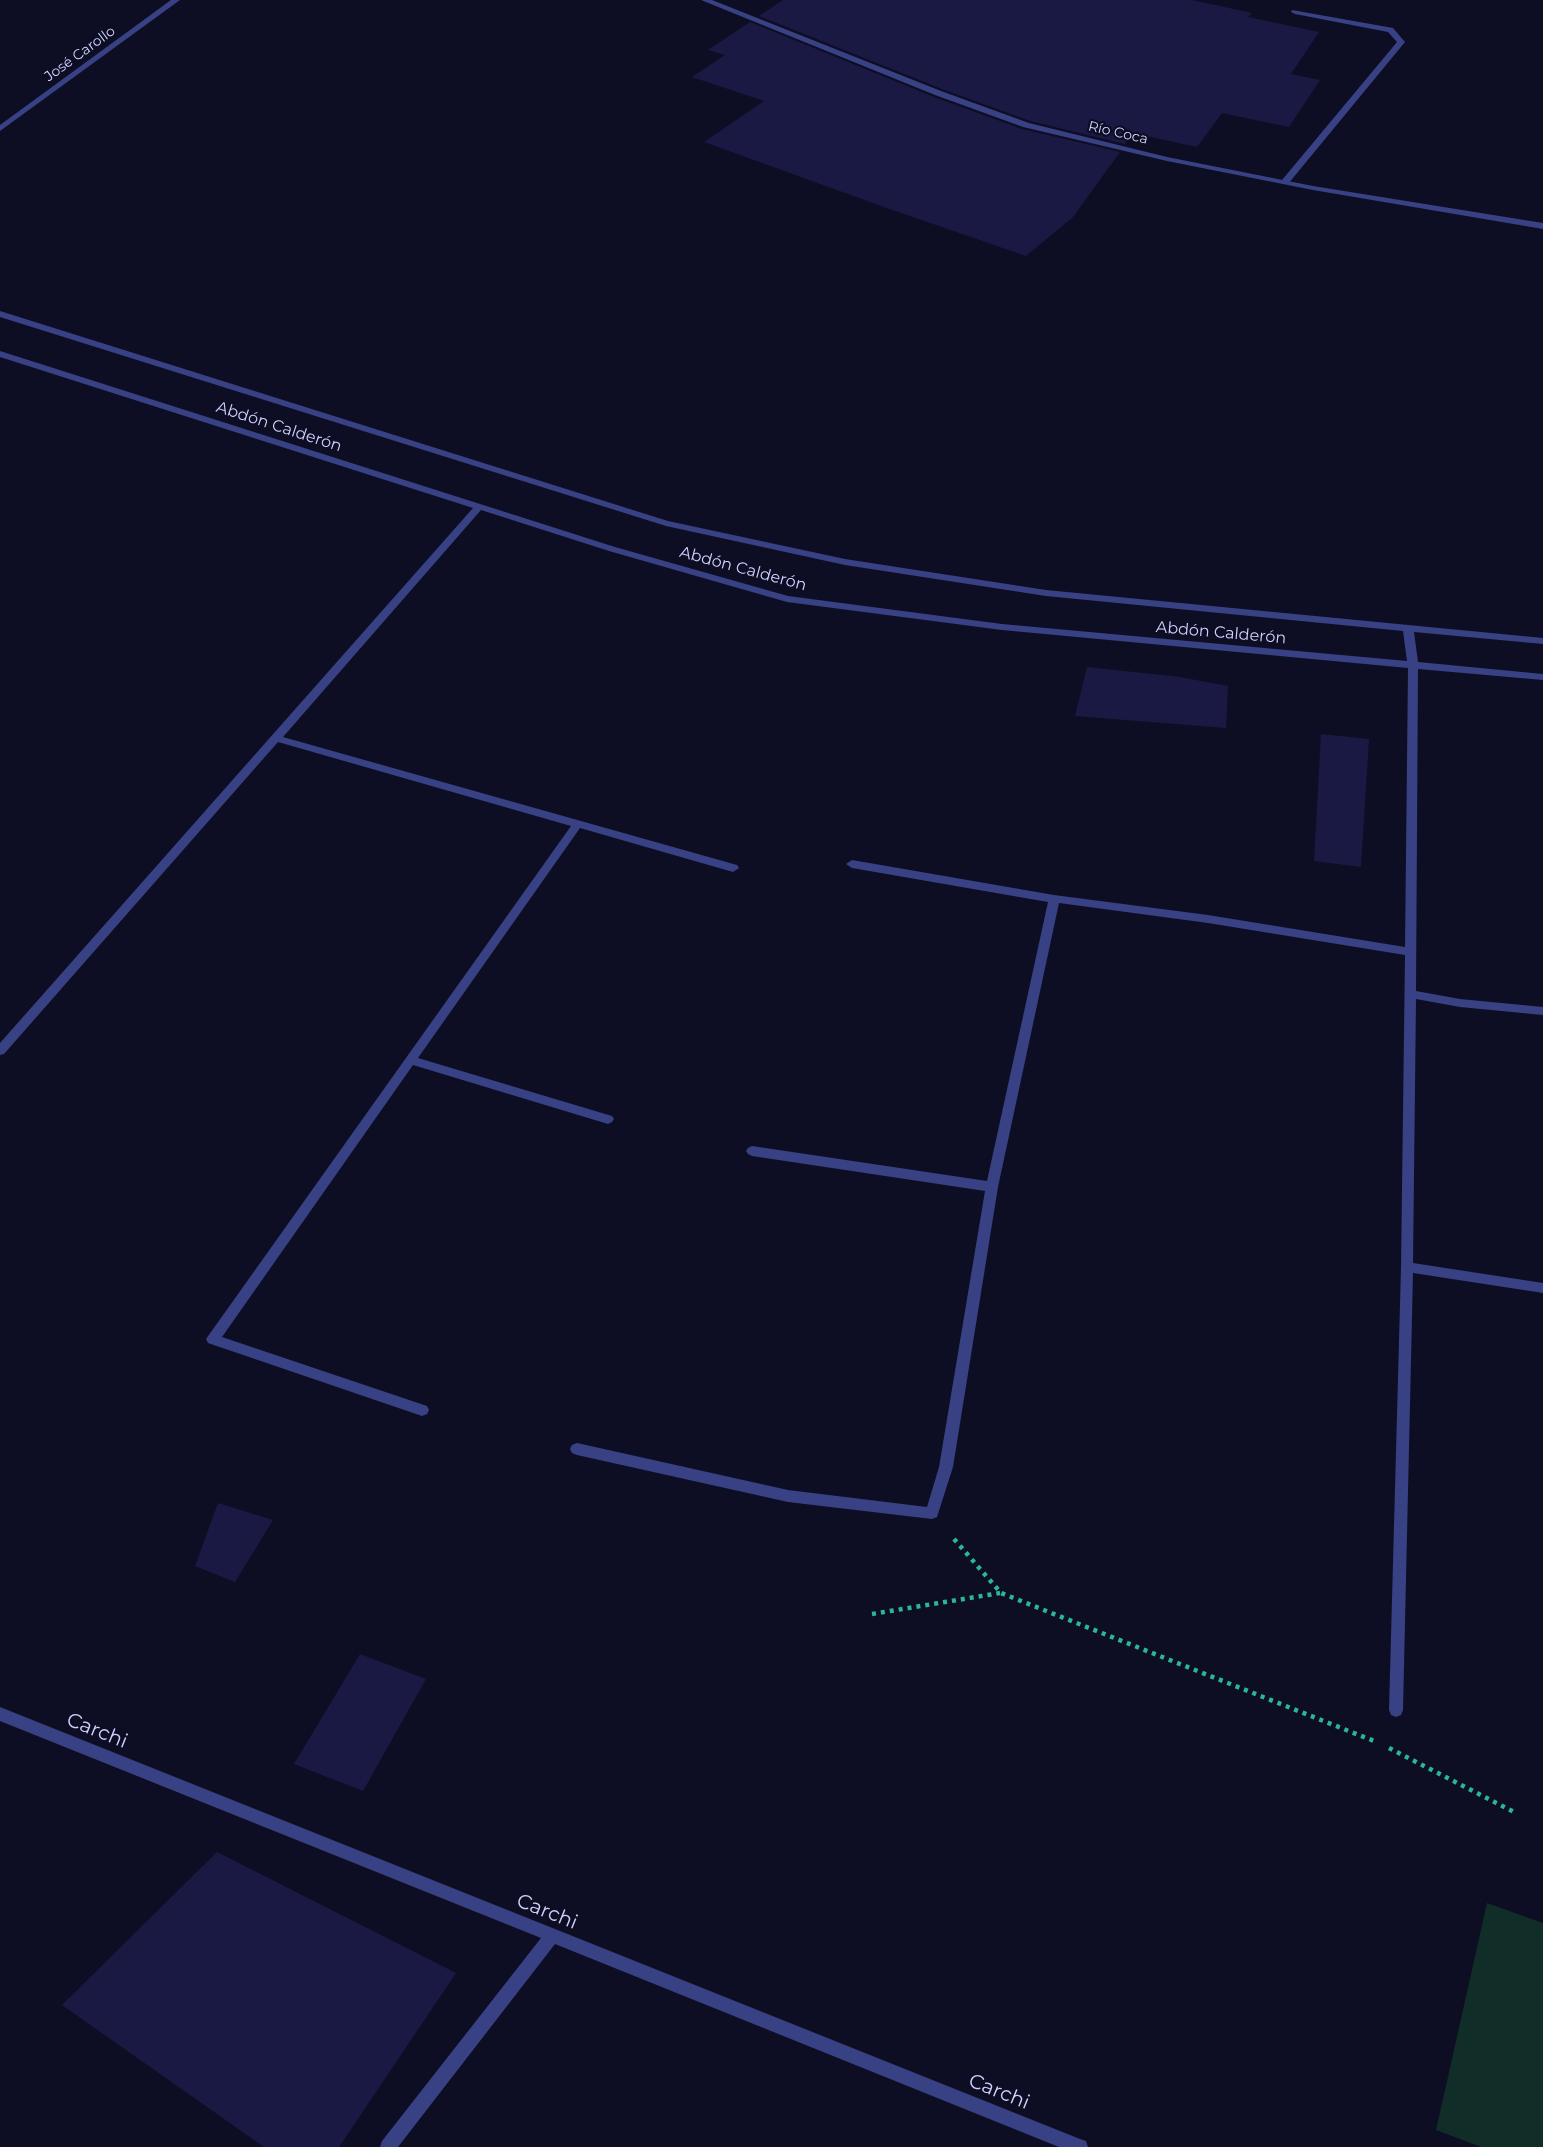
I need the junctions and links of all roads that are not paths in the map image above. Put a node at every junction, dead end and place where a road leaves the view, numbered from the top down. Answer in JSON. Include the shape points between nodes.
{"nodes":[{"id":1,"x":176,"y":0,"type":"edge"},
{"id":2,"x":705,"y":0,"type":"edge"},
{"id":3,"x":1295,"y":12,"type":"dead end"},
{"id":4,"x":0,"y":129,"type":"edge"},
{"id":5,"x":1285,"y":182,"type":"junction"},
{"id":6,"x":1543,"y":226,"type":"edge"},
{"id":7,"x":0,"y":314,"type":"edge"},
{"id":8,"x":0,"y":354,"type":"edge"},
{"id":9,"x":479,"y":507,"type":"junction"},
{"id":10,"x":1408,"y":628,"type":"junction"},
{"id":11,"x":1543,"y":641,"type":"edge"},
{"id":12,"x":1413,"y":666,"type":"junction"},
{"id":13,"x":1543,"y":677,"type":"edge"},
{"id":14,"x":275,"y":738,"type":"junction"},
{"id":15,"x":577,"y":825,"type":"junction"},
{"id":16,"x":852,"y":864,"type":"dead end"},
{"id":17,"x":733,"y":868,"type":"dead end"},
{"id":18,"x":1054,"y":899,"type":"junction"},
{"id":19,"x":1411,"y":952,"type":"junction"},
{"id":20,"x":1410,"y":994,"type":"junction"},
{"id":21,"x":1543,"y":1011,"type":"edge"},
{"id":22,"x":0,"y":1052,"type":"edge"},
{"id":23,"x":410,"y":1060,"type":"junction"},
{"id":24,"x":608,"y":1119,"type":"dead end"},
{"id":25,"x":752,"y":1151,"type":"dead end"},
{"id":26,"x":992,"y":1187,"type":"junction"},
{"id":27,"x":1407,"y":1267,"type":"junction"},
{"id":28,"x":1543,"y":1288,"type":"edge"},
{"id":29,"x":422,"y":1410,"type":"dead end"},
{"id":30,"x":578,"y":1449,"type":"dead end"},
{"id":31,"x":1396,"y":1710,"type":"dead end"},
{"id":32,"x":0,"y":1714,"type":"edge"},
{"id":33,"x":552,"y":1936,"type":"junction"},
{"id":34,"x":388,"y":2147,"type":"edge"},
{"id":35,"x":1080,"y":2147,"type":"edge"}],
"edges":[{"from":1,"to":4,"type":"street","name":"José Carollo"},
{"from":2,"to":5,"type":"street","name":"Río Coca","via":[[1026,125]]},
{"from":3,"to":5,"type":"street","via":[[1390,30],[1401,42]]},
{"from":5,"to":6,"type":"street","name":"Río Coca"},
{"from":7,"to":10,"type":"street","name":"Abdón Calderón","via":[[666,523],[845,562],[1046,593]]},
{"from":8,"to":9,"type":"street","name":"Abdón Calderón"},
{"from":9,"to":12,"type":"street","name":"Abdón Calderón","via":[[787,599],[1002,627]]},
{"from":9,"to":14,"type":"street"},
{"from":10,"to":11,"type":"street","name":"Abdón Calderón"},
{"from":10,"to":12,"type":"street"},
{"from":12,"to":13,"type":"street","name":"Abdón Calderón"},
{"from":12,"to":19,"type":"street"},
{"from":14,"to":15,"type":"street"},
{"from":14,"to":22,"type":"street"},
{"from":15,"to":17,"type":"street"},
{"from":15,"to":23,"type":"street"},
{"from":16,"to":18,"type":"street"},
{"from":18,"to":19,"type":"street"},
{"from":18,"to":26,"type":"street"},
{"from":19,"to":20,"type":"street"},
{"from":20,"to":21,"type":"street"},
{"from":20,"to":27,"type":"street"},
{"from":23,"to":24,"type":"street"},
{"from":23,"to":29,"type":"street","via":[[213,1339]]},
{"from":25,"to":26,"type":"street"},
{"from":26,"to":30,"type":"street","via":[[946,1467],[933,1513],[788,1496]]},
{"from":27,"to":28,"type":"street"},
{"from":27,"to":31,"type":"street"},
{"from":32,"to":33,"type":"street","name":"Carchi"},
{"from":33,"to":34,"type":"street"},
{"from":33,"to":35,"type":"street","name":"Carchi"}]}
